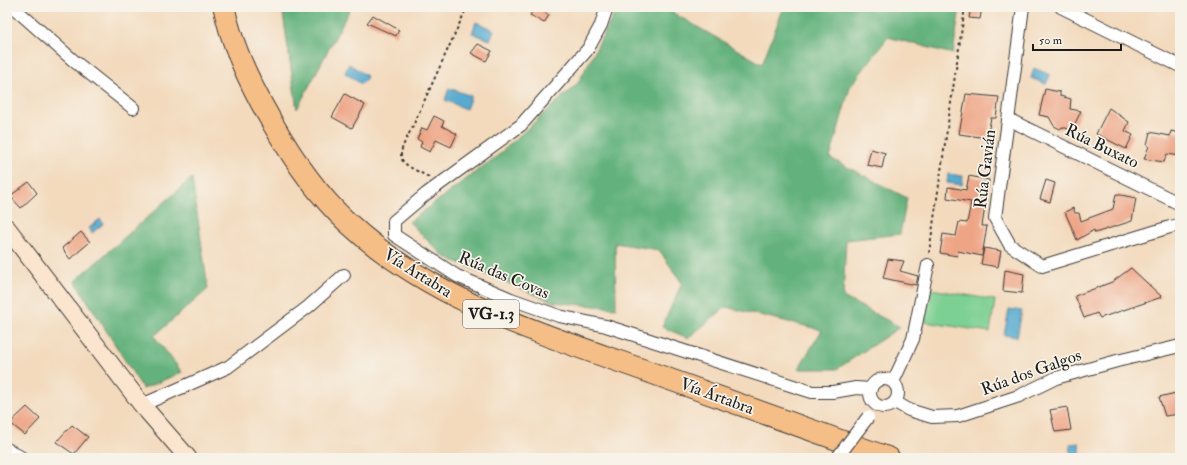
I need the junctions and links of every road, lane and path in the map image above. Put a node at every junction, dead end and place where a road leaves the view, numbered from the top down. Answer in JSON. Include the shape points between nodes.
{"nodes":[{"id":1,"x":13,"y":7,"type":"edge"},
{"id":2,"x":224,"y":7,"type":"edge"},
{"id":3,"x":467,"y":7,"type":"edge"},
{"id":4,"x":607,"y":7,"type":"edge"},
{"id":5,"x":965,"y":7,"type":"edge"},
{"id":6,"x":1023,"y":7,"type":"edge"},
{"id":7,"x":1061,"y":7,"type":"edge"},
{"id":8,"x":1180,"y":66,"type":"edge"},
{"id":9,"x":133,"y":108,"type":"dead end"},
{"id":10,"x":1008,"y":119,"type":"junction"},
{"id":11,"x":440,"y":184,"type":"junction"},
{"id":12,"x":1180,"y":204,"type":"edge"},
{"id":13,"x":1180,"y":225,"type":"edge"},
{"id":14,"x":7,"y":228,"type":"edge"},
{"id":15,"x":928,"y":264,"type":"joint"},
{"id":16,"x":344,"y":274,"type":"dead end"},
{"id":17,"x":1180,"y":346,"type":"edge"},
{"id":18,"x":893,"y":382,"type":"junction"},
{"id":19,"x":871,"y":389,"type":"junction"},
{"id":20,"x":895,"y":402,"type":"junction"},
{"id":21,"x":142,"y":405,"type":"junction"},
{"id":22,"x":878,"y":406,"type":"junction"},
{"id":23,"x":7,"y":449,"type":"edge"},
{"id":24,"x":22,"y":458,"type":"edge"},
{"id":25,"x":188,"y":458,"type":"edge"},
{"id":26,"x":838,"y":458,"type":"edge"},
{"id":27,"x":889,"y":458,"type":"edge"}],
"edges":[{"from":1,"to":9,"type":"street","via":[[74,61]]},
{"from":2,"to":27,"type":"highway","name":"Vía Ártabra","number":"VG-1.3","via":[[228,30],[256,95],[287,149],[311,182],[346,222],[395,262],[446,293],[492,315]]},
{"from":3,"to":11,"type":"path","via":[[401,147],[401,158],[406,166]]},
{"from":4,"to":11,"type":"street","name":"Rúa das Covas","via":[[588,49],[521,125]]},
{"from":5,"to":15,"type":"path"},
{"from":6,"to":10,"type":"street","name":"Rúa Gavián"},
{"from":7,"to":8,"type":"street"},
{"from":10,"to":12,"type":"street","name":"Rúa Buxato"},
{"from":10,"to":13,"type":"street","name":"Rúa Gavián","via":[[995,218],[1010,245],[1042,266]]},
{"from":11,"to":19,"type":"street","name":"Rúa das Covas","via":[[394,221],[394,235],[457,276],[559,316],[606,326],[812,392]]},
{"from":14,"to":21,"type":"street"},
{"from":15,"to":18,"type":"street","via":[[913,339]]},
{"from":16,"to":21,"type":"street","via":[[308,307],[228,367]]},
{"from":17,"to":20,"type":"street","name":"Rúa dos Galgos","via":[[1117,360],[1056,378],[1019,396],[958,416],[932,417],[909,410]]},
{"from":18,"to":19,"type":"street","via":[[880,380]]},
{"from":18,"to":20,"type":"street","via":[[898,392]]},
{"from":19,"to":22,"type":"street","via":[[872,400]]},
{"from":20,"to":22,"type":"street","via":[[887,407]]},
{"from":21,"to":25,"type":"street"},
{"from":22,"to":26,"type":"street","bridge":true},
{"from":23,"to":24,"type":"street"}]}
